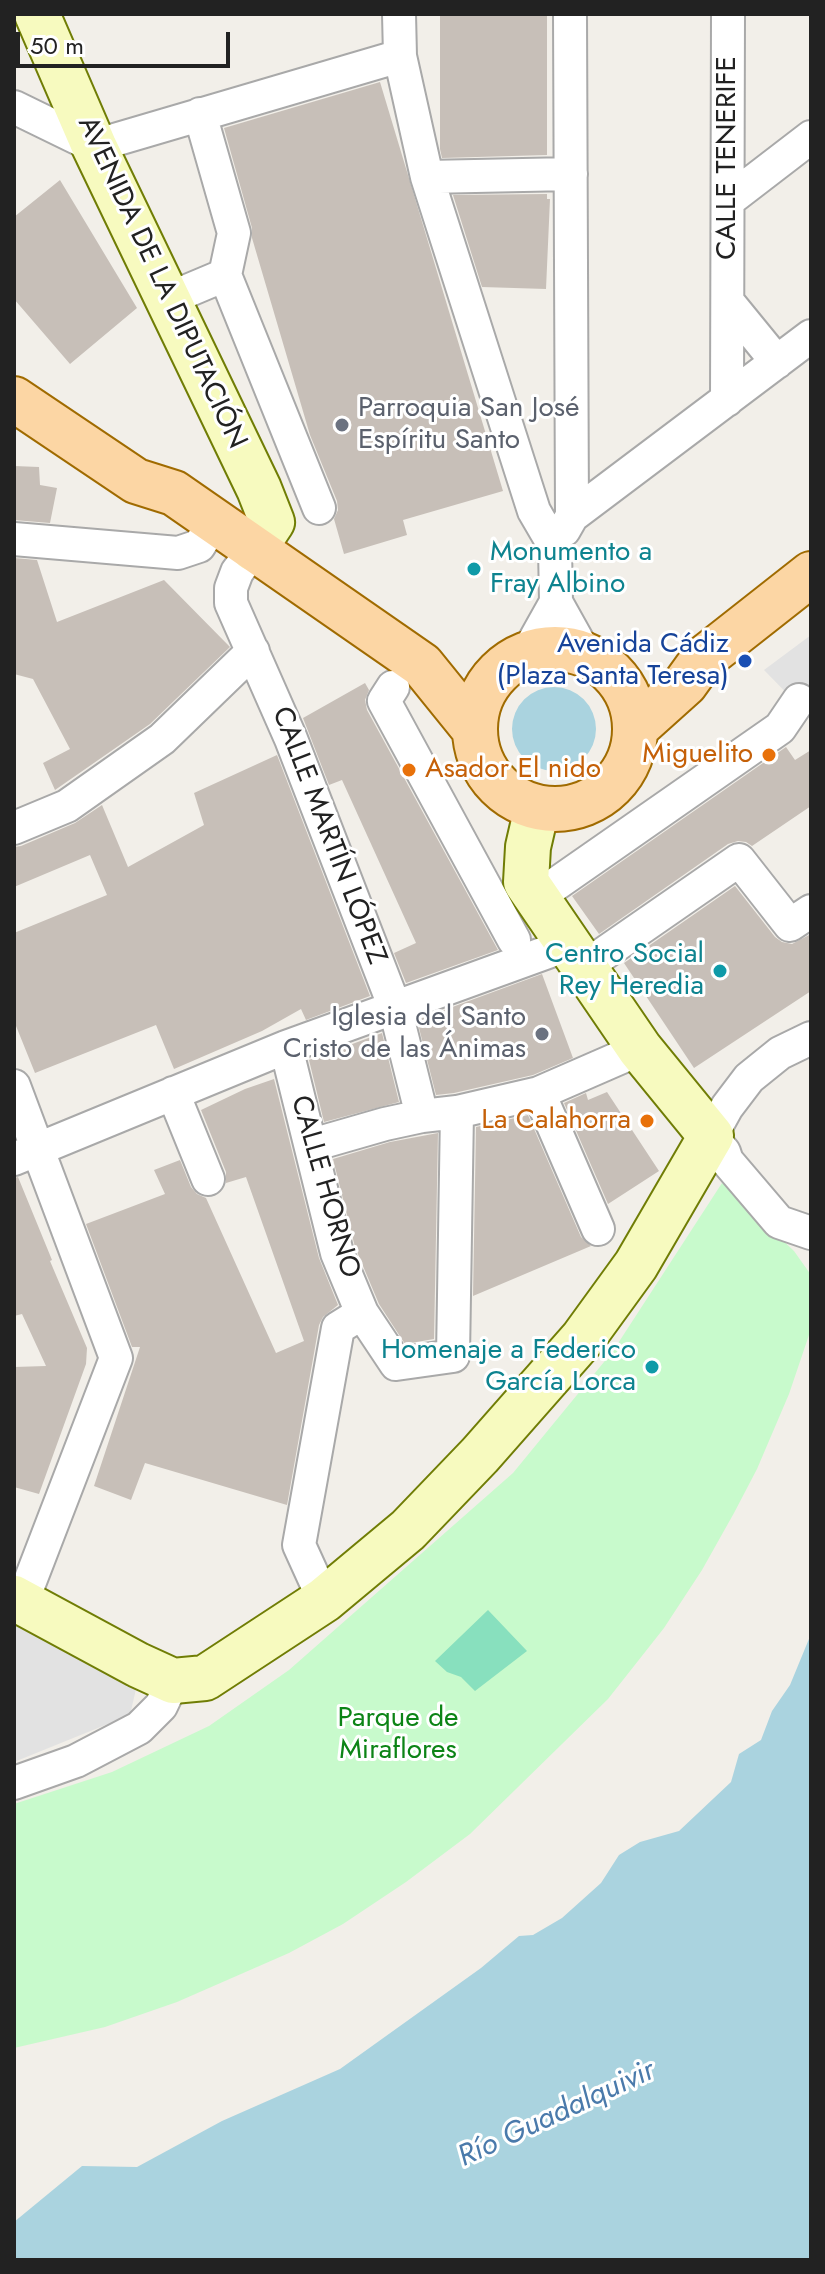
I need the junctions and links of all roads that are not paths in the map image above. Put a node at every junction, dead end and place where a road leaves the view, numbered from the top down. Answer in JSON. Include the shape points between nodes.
{"nodes":[{"id":1,"x":37,"y":14,"type":"edge"},
{"id":2,"x":399,"y":14,"type":"edge"},
{"id":3,"x":570,"y":14,"type":"edge"},
{"id":4,"x":728,"y":14,"type":"edge"},
{"id":5,"x":400,"y":56,"type":"junction"},
{"id":6,"x":14,"y":107,"type":"edge"},
{"id":7,"x":200,"y":114,"type":"junction"},
{"id":8,"x":811,"y":137,"type":"edge"},
{"id":9,"x":94,"y":146,"type":"junction"},
{"id":10,"x":571,"y":174,"type":"junction"},
{"id":11,"x":427,"y":177,"type":"junction"},
{"id":12,"x":729,"y":200,"type":"junction"},
{"id":13,"x":225,"y":275,"type":"junction"},
{"id":14,"x":168,"y":299,"type":"junction"},
{"id":15,"x":728,"y":302,"type":"junction"},
{"id":16,"x":811,"y":336,"type":"edge"},
{"id":17,"x":777,"y":362,"type":"junction"},
{"id":18,"x":14,"y":365,"type":"edge"},
{"id":19,"x":14,"y":399,"type":"edge"},
{"id":20,"x":727,"y":400,"type":"junction"},
{"id":21,"x":174,"y":493,"type":"junction"},
{"id":22,"x":319,"y":508,"type":"dead end"},
{"id":23,"x":572,"y":516,"type":"junction"},
{"id":24,"x":215,"y":521,"type":"junction"},
{"id":25,"x":14,"y":539,"type":"edge"},
{"id":26,"x":555,"y":547,"type":"junction"},
{"id":27,"x":254,"y":549,"type":"junction"},
{"id":28,"x":811,"y":574,"type":"edge"},
{"id":29,"x":556,"y":602,"type":"junction"},
{"id":30,"x":253,"y":651,"type":"junction"},
{"id":31,"x":515,"y":659,"type":"junction"},
{"id":32,"x":703,"y":659,"type":"junction"},
{"id":33,"x":596,"y":660,"type":"junction"},
{"id":34,"x":408,"y":676,"type":"junction"},
{"id":35,"x":799,"y":700,"type":"dead end"},
{"id":36,"x":473,"y":728,"type":"junction"},
{"id":37,"x":636,"y":728,"type":"junction"},
{"id":38,"x":537,"y":808,"type":"junction"},
{"id":39,"x":14,"y":828,"type":"edge"},
{"id":40,"x":536,"y":898,"type":"junction"},
{"id":41,"x":811,"y":911,"type":"edge"},
{"id":42,"x":514,"y":940,"type":"dead end"},
{"id":43,"x":575,"y":957,"type":"junction"},
{"id":44,"x":395,"y":1008,"type":"junction"},
{"id":45,"x":811,"y":1038,"type":"edge"},
{"id":46,"x":286,"y":1047,"type":"junction"},
{"id":47,"x":640,"y":1049,"type":"junction"},
{"id":48,"x":14,"y":1086,"type":"edge"},
{"id":49,"x":173,"y":1093,"type":"junction"},
{"id":50,"x":539,"y":1093,"type":"junction"},
{"id":51,"x":457,"y":1112,"type":"junction"},
{"id":52,"x":422,"y":1116,"type":"junction"},
{"id":53,"x":711,"y":1136,"type":"junction"},
{"id":54,"x":312,"y":1145,"type":"junction"},
{"id":55,"x":26,"y":1154,"type":"edge"},
{"id":56,"x":208,"y":1179,"type":"dead end"},
{"id":57,"x":598,"y":1229,"type":"dead end"},
{"id":58,"x":811,"y":1233,"type":"edge"},
{"id":59,"x":362,"y":1313,"type":"junction"},
{"id":60,"x":18,"y":1600,"type":"edge"},
{"id":61,"x":324,"y":1600,"type":"junction"},
{"id":62,"x":173,"y":1681,"type":"junction"},
{"id":63,"x":14,"y":1783,"type":"edge"}],
"edges":[{"from":1,"to":9,"type":"street","name":"AVENIDA DE LA DIPUTACIÓN"},
{"from":2,"to":5,"type":"street"},
{"from":3,"to":10,"type":"street"},
{"from":4,"to":12,"type":"street","name":"CALLE TENERIFE"},
{"from":5,"to":7,"type":"street"},
{"from":5,"to":11,"type":"street"},
{"from":6,"to":9,"type":"street"},
{"from":7,"to":9,"type":"street"},
{"from":7,"to":13,"type":"street","via":[[234,233]]},
{"from":8,"to":12,"type":"street"},
{"from":9,"to":14,"type":"street","name":"AVENIDA DE LA DIPUTACIÓN"},
{"from":10,"to":11,"type":"street"},
{"from":10,"to":23,"type":"street"},
{"from":11,"to":26,"type":"street","via":[[534,511]]},
{"from":12,"to":15,"type":"street","name":"CALLE TENERIFE"},
{"from":13,"to":14,"type":"street"},
{"from":13,"to":22,"type":"street"},
{"from":14,"to":27,"type":"street","name":"AVENIDA DE LA DIPUTACIÓN","via":[[272,522]]},
{"from":15,"to":17,"type":"street"},
{"from":15,"to":20,"type":"street","name":"CALLE TENERIFE"},
{"from":16,"to":17,"type":"street"},
{"from":17,"to":20,"type":"street"},
{"from":18,"to":21,"type":"main road","via":[[149,460]]},
{"from":19,"to":21,"type":"main road","via":[[136,481]]},
{"from":20,"to":23,"type":"street"},
{"from":21,"to":24,"type":"main road"},
{"from":23,"to":26,"type":"street"},
{"from":24,"to":25,"type":"street","via":[[199,546],[178,553]]},
{"from":24,"to":27,"type":"main road"},
{"from":26,"to":29,"type":"street"},
{"from":27,"to":30,"type":"street","name":"CALLE MARTÍN LÓPEZ","via":[[231,588],[231,603]]},
{"from":27,"to":34,"type":"main road"},
{"from":28,"to":32,"type":"main road"},
{"from":29,"to":31,"type":"street"},
{"from":29,"to":33,"type":"street"},
{"from":30,"to":39,"type":"street","via":[[162,739],[67,806]]},
{"from":30,"to":44,"type":"street","name":"CALLE MARTÍN LÓPEZ"},
{"from":31,"to":33,"type":"main road","via":[[547,648],[567,648]]},
{"from":31,"to":34,"type":"main road"},
{"from":31,"to":36,"type":"main road","via":[[487,684]]},
{"from":32,"to":33,"type":"main road","via":[[643,670]]},
{"from":32,"to":37,"type":"main road","via":[[685,684]]},
{"from":33,"to":37,"type":"main road","via":[[622,684]]},
{"from":34,"to":36,"type":"main road"},
{"from":34,"to":42,"type":"street","via":[[384,701]]},
{"from":35,"to":40,"type":"street","via":[[780,728]]},
{"from":36,"to":38,"type":"main road","via":[[478,755],[491,779],[512,797]]},
{"from":37,"to":38,"type":"main road","via":[[622,773],[606,791],[585,804]]},
{"from":38,"to":40,"type":"street","via":[[526,882]]},
{"from":40,"to":43,"type":"street"},
{"from":41,"to":43,"type":"street","via":[[790,925],[739,860]]},
{"from":43,"to":44,"type":"street"},
{"from":43,"to":47,"type":"street"},
{"from":44,"to":46,"type":"street"},
{"from":44,"to":52,"type":"street","name":"CALLE MARTÍN LÓPEZ"},
{"from":45,"to":53,"type":"street","via":[[780,1053],[749,1078]]},
{"from":46,"to":49,"type":"street"},
{"from":46,"to":54,"type":"street","name":"CALLE HORNO"},
{"from":47,"to":50,"type":"street"},
{"from":47,"to":53,"type":"street"},
{"from":48,"to":55,"type":"street"},
{"from":49,"to":55,"type":"street"},
{"from":49,"to":56,"type":"street"},
{"from":50,"to":51,"type":"street"},
{"from":50,"to":57,"type":"street"},
{"from":51,"to":52,"type":"street"},
{"from":51,"to":59,"type":"street","name":"CALLE HORNO","via":[[453,1356],[396,1364]]},
{"from":52,"to":54,"type":"street"},
{"from":53,"to":58,"type":"street","via":[[779,1222]]},
{"from":53,"to":61,"type":"street","via":[[636,1265],[583,1338],[408,1530]]},
{"from":54,"to":59,"type":"street","name":"CALLE HORNO","via":[[337,1253]]},
{"from":55,"to":60,"type":"street","via":[[116,1358]]},
{"from":59,"to":61,"type":"street","via":[[338,1328],[299,1545]]},
{"from":60,"to":62,"type":"street"},
{"from":61,"to":62,"type":"street","via":[[205,1678]]},
{"from":62,"to":63,"type":"street","via":[[161,1706],[139,1728],[76,1761]]}]}
